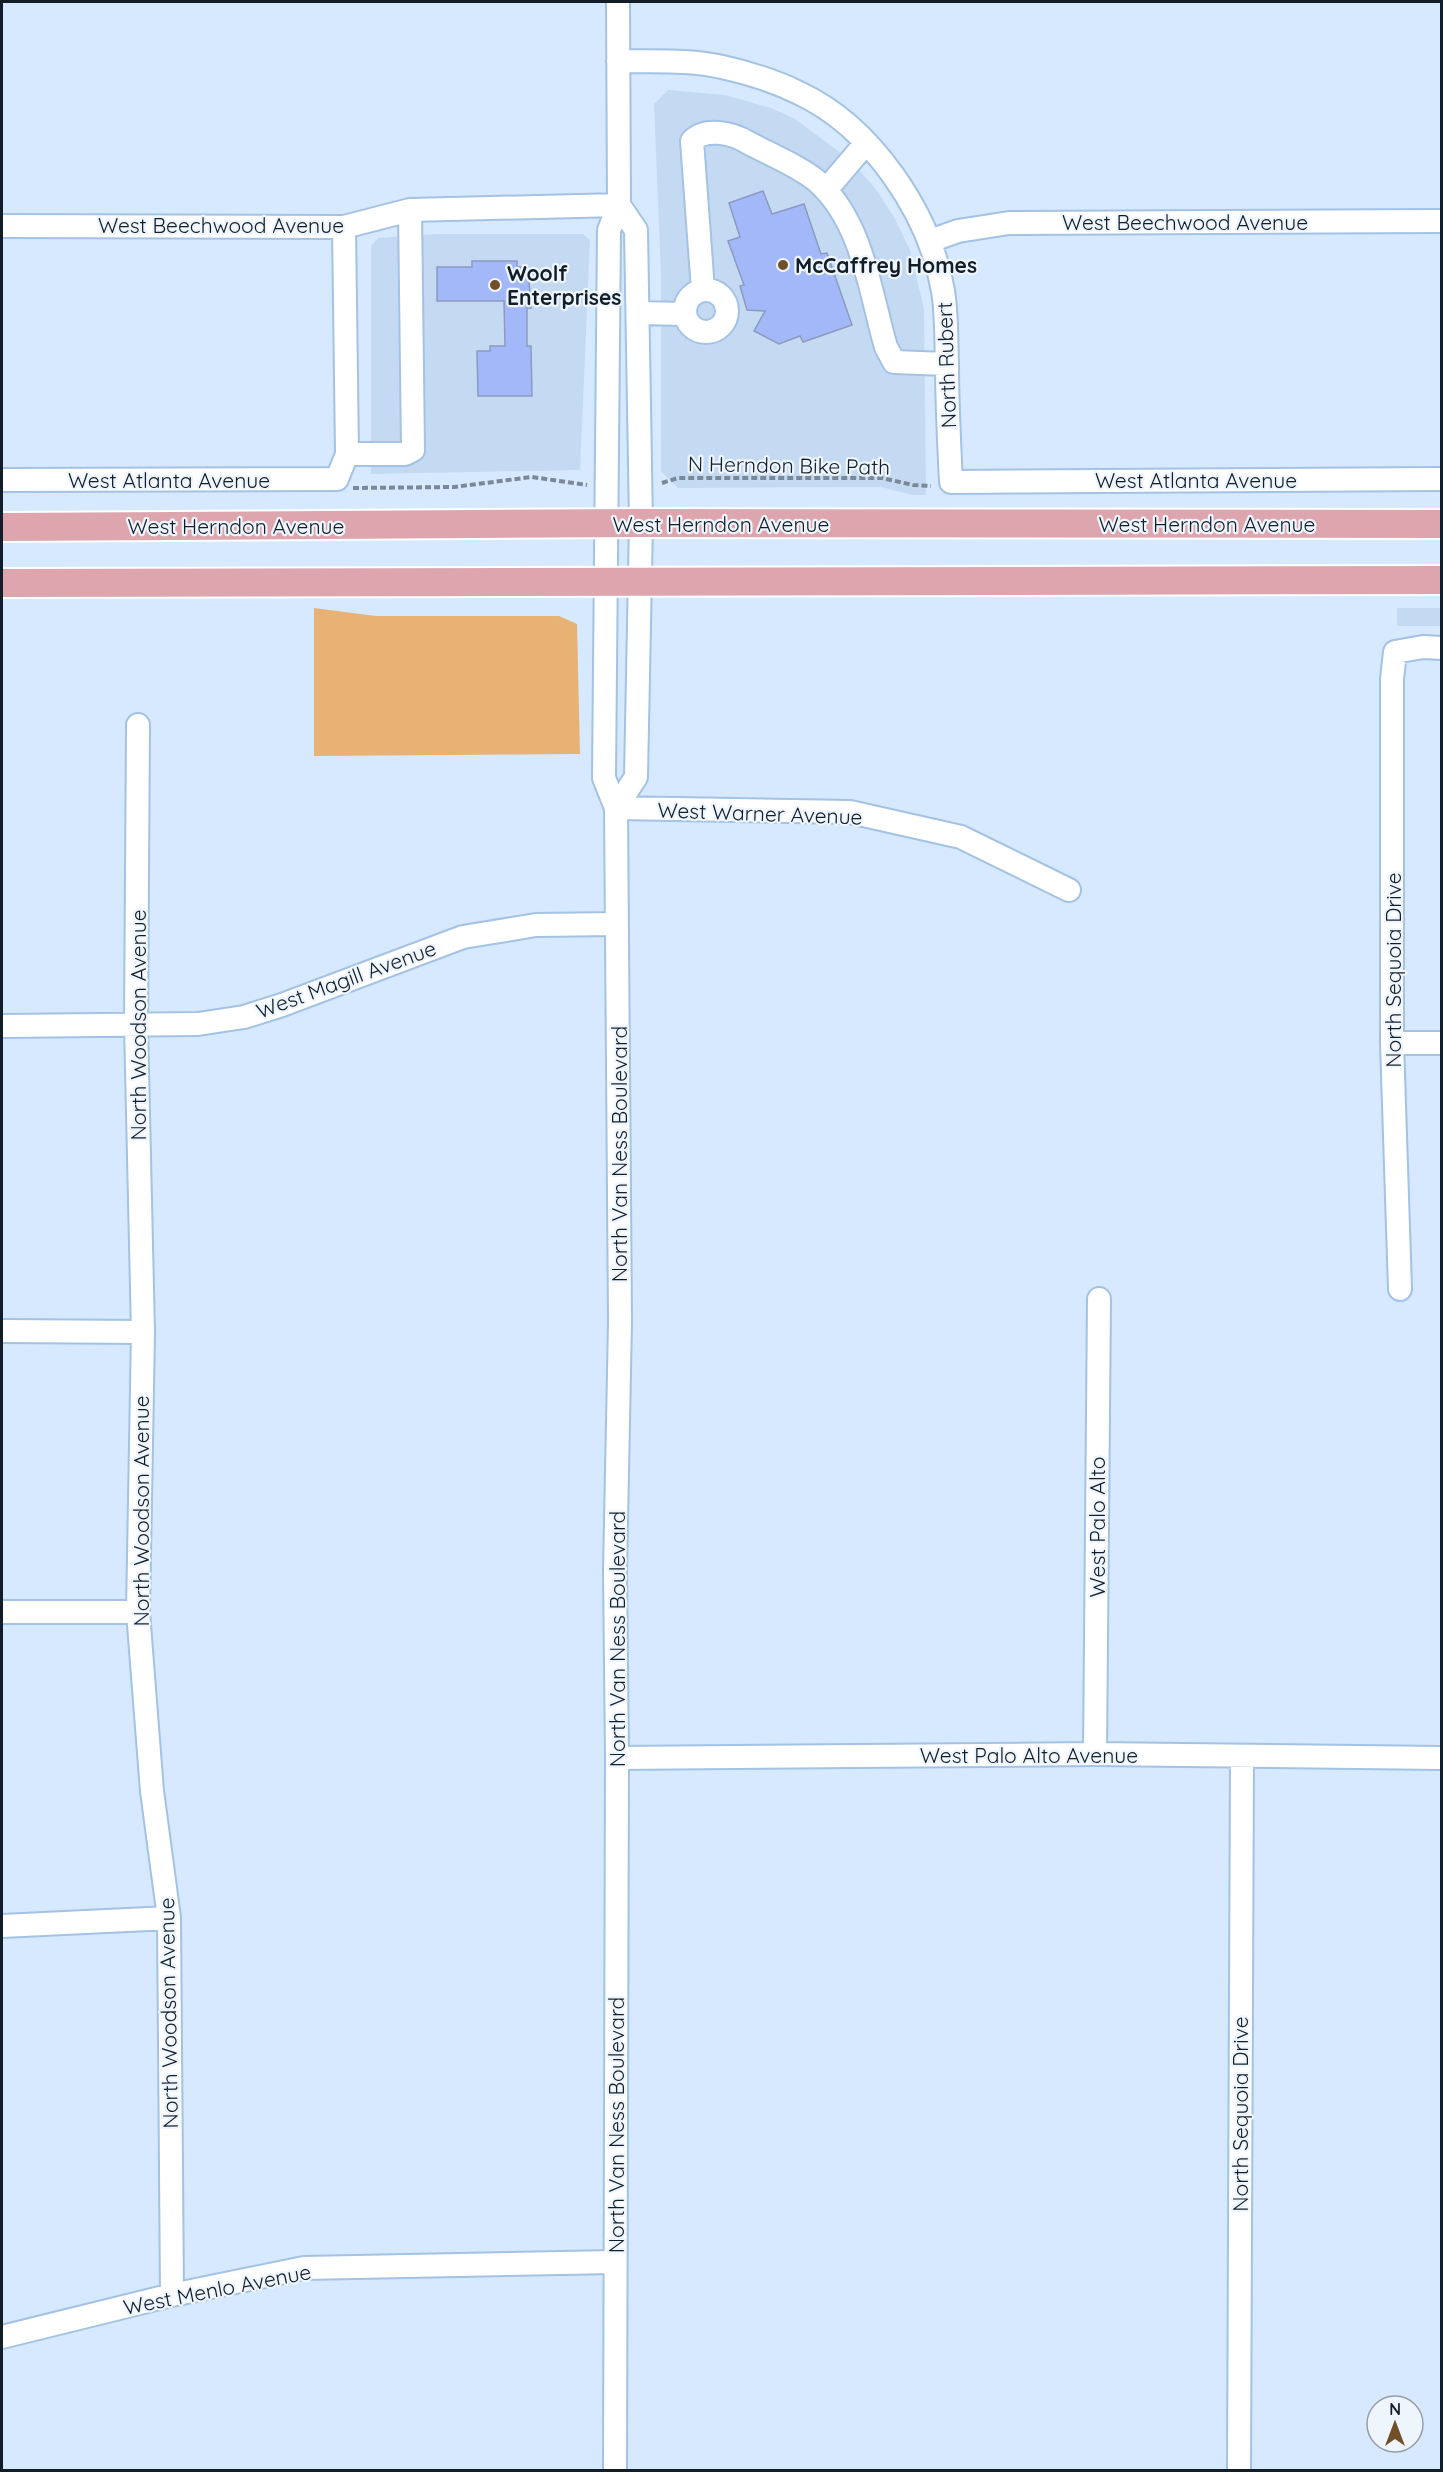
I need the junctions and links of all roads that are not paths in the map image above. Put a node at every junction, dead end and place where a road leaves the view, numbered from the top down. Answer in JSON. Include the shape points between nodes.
{"nodes":[{"id":1,"x":618,"y":2,"type":"edge"},
{"id":2,"x":618,"y":61,"type":"junction"},
{"id":3,"x":866,"y":143,"type":"junction"},
{"id":4,"x":826,"y":190,"type":"junction"},
{"id":5,"x":619,"y":205,"type":"junction"},
{"id":6,"x":410,"y":210,"type":"junction"},
{"id":7,"x":1442,"y":221,"type":"edge"},
{"id":8,"x":2,"y":226,"type":"edge"},
{"id":9,"x":345,"y":227,"type":"junction"},
{"id":10,"x":930,"y":241,"type":"junction"},
{"id":11,"x":703,"y":290,"type":"junction"},
{"id":12,"x":639,"y":313,"type":"junction"},
{"id":13,"x":684,"y":314,"type":"junction"},
{"id":14,"x":946,"y":363,"type":"junction"},
{"id":15,"x":347,"y":454,"type":"junction"},
{"id":16,"x":1442,"y":478,"type":"edge"},
{"id":17,"x":2,"y":480,"type":"edge"},
{"id":18,"x":951,"y":482,"type":"joint"},
{"id":19,"x":641,"y":523,"type":"junction"},
{"id":20,"x":607,"y":524,"type":"junction"},
{"id":21,"x":1442,"y":524,"type":"edge"},
{"id":22,"x":2,"y":527,"type":"edge"},
{"id":23,"x":1442,"y":580,"type":"edge"},
{"id":24,"x":639,"y":581,"type":"junction"},
{"id":25,"x":605,"y":582,"type":"junction"},
{"id":26,"x":2,"y":583,"type":"edge"},
{"id":27,"x":1442,"y":648,"type":"edge"},
{"id":28,"x":138,"y":725,"type":"dead end"},
{"id":29,"x":616,"y":808,"type":"junction"},
{"id":30,"x":1069,"y":890,"type":"dead end"},
{"id":31,"x":617,"y":924,"type":"junction"},
{"id":32,"x":136,"y":1025,"type":"junction"},
{"id":33,"x":2,"y":1026,"type":"edge"},
{"id":34,"x":1392,"y":1043,"type":"junction"},
{"id":35,"x":1442,"y":1043,"type":"edge"},
{"id":36,"x":1400,"y":1289,"type":"dead end"},
{"id":37,"x":1099,"y":1299,"type":"dead end"},
{"id":38,"x":2,"y":1331,"type":"edge"},
{"id":39,"x":143,"y":1332,"type":"junction"},
{"id":40,"x":2,"y":1612,"type":"edge"},
{"id":41,"x":138,"y":1612,"type":"junction"},
{"id":42,"x":1095,"y":1754,"type":"junction"},
{"id":43,"x":1242,"y":1757,"type":"junction"},
{"id":44,"x":617,"y":1758,"type":"junction"},
{"id":45,"x":1442,"y":1758,"type":"edge"},
{"id":46,"x":169,"y":1918,"type":"junction"},
{"id":47,"x":2,"y":1926,"type":"edge"},
{"id":48,"x":615,"y":2262,"type":"junction"},
{"id":49,"x":172,"y":2295,"type":"junction"},
{"id":50,"x":2,"y":2337,"type":"edge"},
{"id":51,"x":615,"y":2470,"type":"edge"},
{"id":52,"x":1239,"y":2470,"type":"edge"}],
"edges":[{"from":1,"to":2,"type":"street","name":"North Van Ness Boulevard"},
{"from":2,"to":3,"type":"street","name":"North Rubert","via":[[720,66],[763,78],[801,93]]},
{"from":2,"to":5,"type":"street","name":"North Van Ness Boulevard"},
{"from":3,"to":4,"type":"street"},
{"from":3,"to":10,"type":"street","name":"North Rubert","via":[[914,205]]},
{"from":4,"to":11,"type":"street","via":[[818,181],[739,137],[699,134],[692,141]]},
{"from":4,"to":14,"type":"street","via":[[853,231],[886,347],[894,362]]},
{"from":5,"to":6,"type":"street","name":"West Beechwood Avenue"},
{"from":5,"to":12,"type":"street","via":[[636,230]]},
{"from":5,"to":20,"type":"street","name":"North Van Ness Boulevard","via":[[609,230]]},
{"from":6,"to":9,"type":"street","name":"West Beechwood Avenue"},
{"from":6,"to":15,"type":"street","via":[[413,450],[405,454]]},
{"from":7,"to":10,"type":"street","name":"West Beechwood Avenue","via":[[1009,223],[958,231]]},
{"from":8,"to":9,"type":"street","name":"West Beechwood Avenue"},
{"from":9,"to":15,"type":"street"},
{"from":10,"to":14,"type":"street","name":"North Rubert","via":[[944,292]]},
{"from":11,"to":13,"type":"street","via":[[687,301]]},
{"from":11,"to":13,"type":"street","via":[[723,298],[727,312],[722,325],[702,333],[690,326]]},
{"from":12,"to":13,"type":"street"},
{"from":12,"to":19,"type":"street"},
{"from":14,"to":18,"type":"street","name":"North Rubert"},
{"from":15,"to":17,"type":"street","name":"West Atlanta Avenue","via":[[344,484]]},
{"from":16,"to":18,"type":"street","name":"West Atlanta Avenue"},
{"from":19,"to":20,"type":"main road","name":"West Herndon Avenue"},
{"from":19,"to":21,"type":"main road","name":"West Herndon Avenue"},
{"from":19,"to":24,"type":"street"},
{"from":20,"to":22,"type":"main road","name":"West Herndon Avenue"},
{"from":20,"to":25,"type":"street","name":"North Van Ness Boulevard"},
{"from":23,"to":24,"type":"main road"},
{"from":24,"to":25,"type":"main road"},
{"from":24,"to":29,"type":"street","via":[[636,777]]},
{"from":25,"to":26,"type":"main road"},
{"from":25,"to":29,"type":"street","name":"North Van Ness Boulevard","via":[[604,778]]},
{"from":27,"to":34,"type":"street","name":"North Sequoia Drive","via":[[1395,652]]},
{"from":28,"to":32,"type":"street","name":"North Woodson Avenue"},
{"from":29,"to":30,"type":"street","name":"West Warner Avenue","via":[[850,812],[960,837]]},
{"from":29,"to":31,"type":"street","name":"North Van Ness Boulevard"},
{"from":31,"to":32,"type":"street","name":"West Magill Avenue","via":[[497,929],[421,951],[244,1017],[198,1024]]},
{"from":31,"to":44,"type":"street","name":"North Van Ness Boulevard"},
{"from":32,"to":33,"type":"street","name":"West Magill Avenue"},
{"from":32,"to":39,"type":"street","name":"North Woodson Avenue"},
{"from":34,"to":35,"type":"street"},
{"from":34,"to":36,"type":"street","name":"North Sequoia Drive"},
{"from":37,"to":42,"type":"street","name":"West Palo Alto"},
{"from":38,"to":39,"type":"street"},
{"from":39,"to":41,"type":"street","name":"North Woodson Avenue"},
{"from":40,"to":41,"type":"street"},
{"from":41,"to":46,"type":"street","name":"North Woodson Avenue","via":[[152,1791]]},
{"from":42,"to":43,"type":"street","name":"West Palo Alto Avenue"},
{"from":42,"to":44,"type":"street","name":"West Palo Alto Avenue"},
{"from":43,"to":45,"type":"street","name":"West Palo Alto Avenue"},
{"from":43,"to":52,"type":"street","name":"North Sequoia Drive"},
{"from":44,"to":48,"type":"street","name":"North Van Ness Boulevard"},
{"from":46,"to":47,"type":"street"},
{"from":46,"to":49,"type":"street","name":"North Woodson Avenue"},
{"from":48,"to":49,"type":"street","name":"West Menlo Avenue","via":[[304,2268]]},
{"from":48,"to":51,"type":"street","name":"North Van Ness Boulevard"},
{"from":49,"to":50,"type":"street","name":"West Menlo Avenue"}]}
